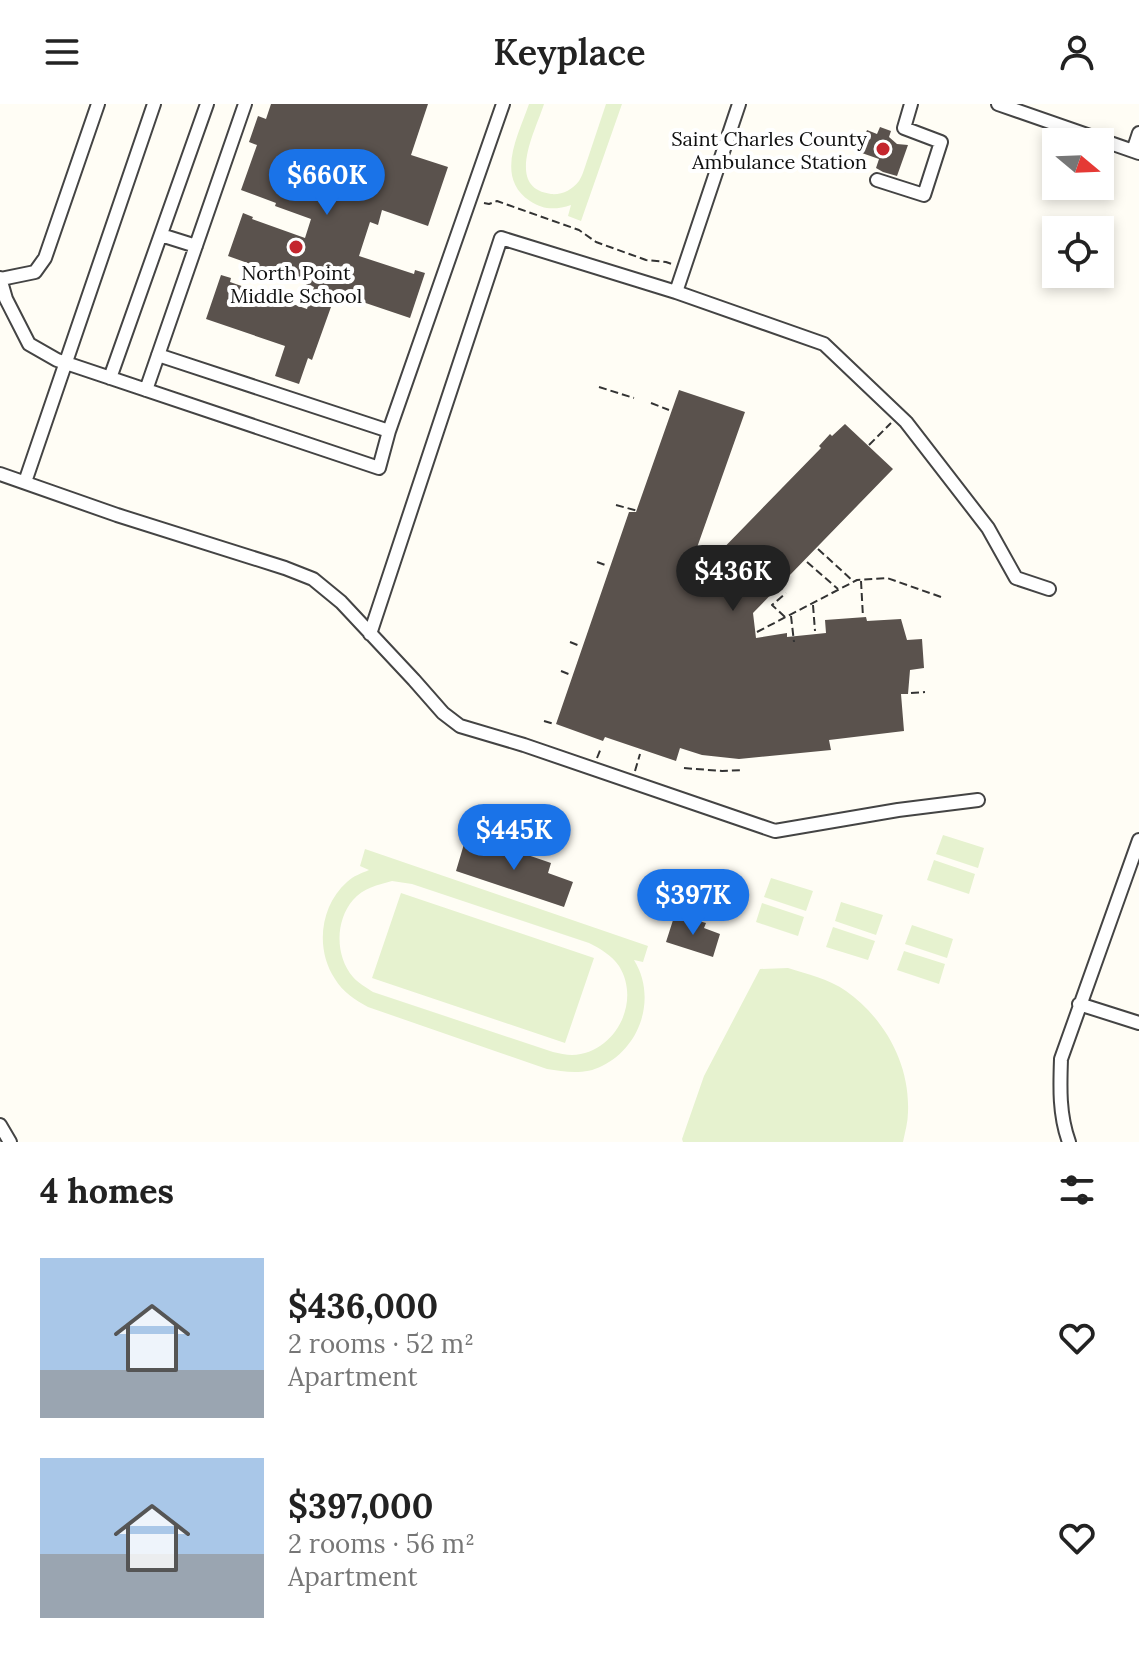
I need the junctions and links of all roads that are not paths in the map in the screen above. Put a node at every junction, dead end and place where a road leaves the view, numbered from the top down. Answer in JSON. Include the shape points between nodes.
{"nodes":[{"id":1,"x":98,"y":104,"type":"edge"},
{"id":2,"x":154,"y":104,"type":"edge"},
{"id":3,"x":207,"y":104,"type":"edge"},
{"id":4,"x":245,"y":104,"type":"edge"},
{"id":5,"x":503,"y":104,"type":"edge"},
{"id":6,"x":739,"y":104,"type":"edge"},
{"id":7,"x":911,"y":104,"type":"edge"},
{"id":8,"x":998,"y":104,"type":"edge"},
{"id":9,"x":1139,"y":133,"type":"edge"},
{"id":10,"x":1136,"y":152,"type":"edge"},
{"id":11,"x":877,"y":180,"type":"dead end"},
{"id":12,"x":161,"y":235,"type":"junction"},
{"id":13,"x":196,"y":246,"type":"junction"},
{"id":14,"x":0,"y":278,"type":"edge"},
{"id":15,"x":676,"y":292,"type":"junction"},
{"id":16,"x":158,"y":355,"type":"junction"},
{"id":17,"x":66,"y":364,"type":"junction"},
{"id":18,"x":110,"y":378,"type":"junction"},
{"id":19,"x":146,"y":390,"type":"junction"},
{"id":20,"x":389,"y":431,"type":"junction"},
{"id":21,"x":0,"y":474,"type":"edge"},
{"id":22,"x":25,"y":482,"type":"junction"},
{"id":23,"x":1049,"y":589,"type":"dead end"},
{"id":24,"x":370,"y":634,"type":"junction"},
{"id":25,"x":978,"y":800,"type":"dead end"},
{"id":26,"x":1139,"y":843,"type":"edge"},
{"id":27,"x":1079,"y":1004,"type":"junction"},
{"id":28,"x":1139,"y":1023,"type":"edge"},
{"id":29,"x":0,"y":1125,"type":"edge"},
{"id":30,"x":10,"y":1142,"type":"edge"},
{"id":31,"x":1069,"y":1142,"type":"edge"}],
"edges":[{"from":1,"to":14,"type":"street","via":[[45,258],[35,272]]},
{"from":2,"to":17,"type":"street"},
{"from":3,"to":12,"type":"street"},
{"from":4,"to":13,"type":"street"},
{"from":5,"to":20,"type":"street"},
{"from":6,"to":15,"type":"street"},
{"from":7,"to":11,"type":"street","via":[[904,128],[941,142],[924,195]]},
{"from":8,"to":10,"type":"street"},
{"from":9,"to":10,"type":"street"},
{"from":12,"to":13,"type":"street"},
{"from":12,"to":18,"type":"street"},
{"from":13,"to":16,"type":"street"},
{"from":14,"to":17,"type":"street","via":[[29,344]]},
{"from":15,"to":23,"type":"street","via":[[824,344],[906,422],[988,528],[1016,578]]},
{"from":15,"to":24,"type":"street","via":[[501,238]]},
{"from":16,"to":19,"type":"street"},
{"from":16,"to":20,"type":"street"},
{"from":17,"to":18,"type":"street"},
{"from":17,"to":22,"type":"street"},
{"from":18,"to":19,"type":"street"},
{"from":19,"to":20,"type":"street","via":[[379,468]]},
{"from":21,"to":22,"type":"street"},
{"from":22,"to":24,"type":"street","via":[[313,579]]},
{"from":24,"to":25,"type":"street","via":[[460,726],[775,831]]},
{"from":26,"to":27,"type":"street"},
{"from":27,"to":28,"type":"street"},
{"from":27,"to":31,"type":"street","via":[[1061,1059],[1059,1097]]},
{"from":29,"to":30,"type":"street"}]}
